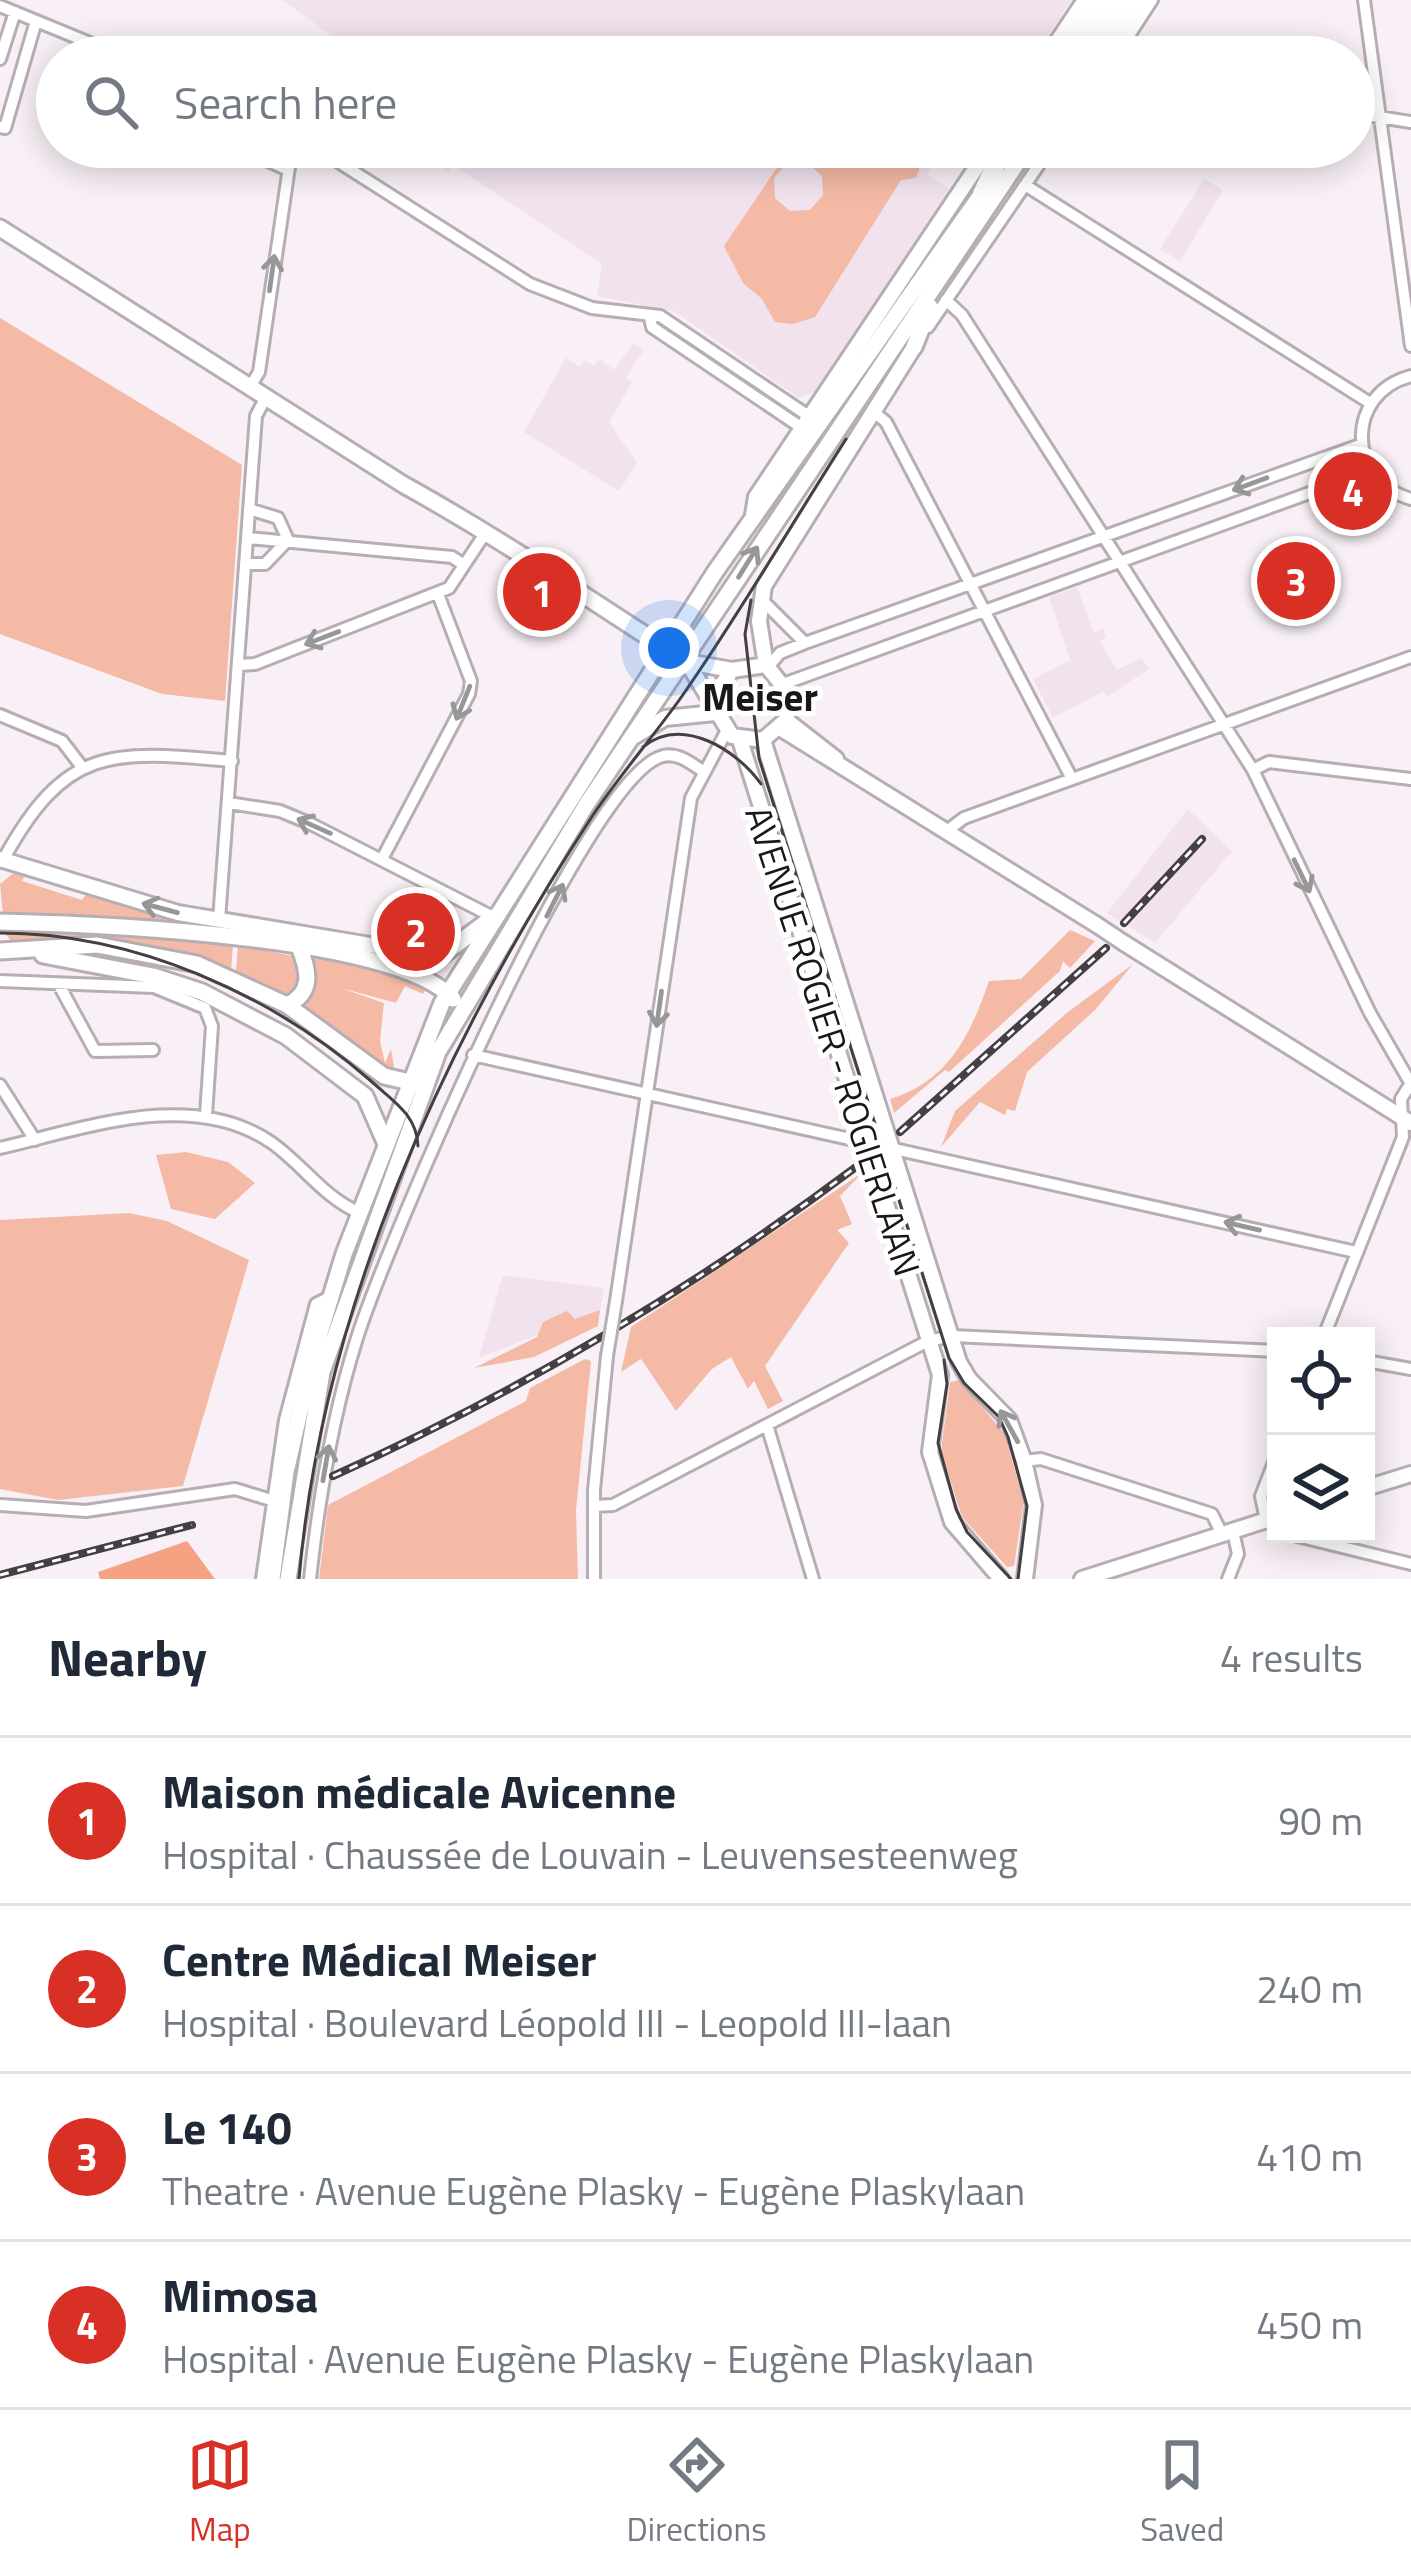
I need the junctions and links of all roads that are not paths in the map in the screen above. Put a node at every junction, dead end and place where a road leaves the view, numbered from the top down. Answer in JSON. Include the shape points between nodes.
{"nodes":[{"id":1,"x":1085,"y":0,"type":"edge"},
{"id":2,"x":1098,"y":0,"type":"edge"},
{"id":3,"x":1111,"y":0,"type":"edge"},
{"id":4,"x":1124,"y":0,"type":"edge"},
{"id":5,"x":1138,"y":0,"type":"edge"},
{"id":6,"x":1152,"y":0,"type":"edge"},
{"id":7,"x":1364,"y":0,"type":"edge"},
{"id":8,"x":0,"y":6,"type":"edge"},
{"id":9,"x":15,"y":12,"type":"junction"},
{"id":10,"x":36,"y":21,"type":"junction"},
{"id":11,"x":73,"y":36,"type":"edge"},
{"id":12,"x":1061,"y":36,"type":"edge"},
{"id":13,"x":1074,"y":36,"type":"edge"},
{"id":14,"x":1087,"y":36,"type":"edge"},
{"id":15,"x":1101,"y":36,"type":"edge"},
{"id":16,"x":1114,"y":36,"type":"edge"},
{"id":17,"x":1129,"y":36,"type":"edge"},
{"id":18,"x":1369,"y":36,"type":"edge"},
{"id":19,"x":0,"y":59,"type":"edge"},
{"id":20,"x":1375,"y":76,"type":"edge"},
{"id":21,"x":1375,"y":116,"type":"edge"},
{"id":22,"x":1381,"y":117,"type":"junction"},
{"id":23,"x":1411,"y":122,"type":"edge"},
{"id":24,"x":0,"y":127,"type":"edge"},
{"id":25,"x":348,"y":168,"type":"edge"},
{"id":26,"x":976,"y":168,"type":"edge"},
{"id":27,"x":994,"y":168,"type":"edge"},
{"id":28,"x":1006,"y":168,"type":"edge"},
{"id":29,"x":1013,"y":168,"type":"edge"},
{"id":30,"x":1037,"y":168,"type":"edge"},
{"id":31,"x":286,"y":169,"type":"edge"},
{"id":32,"x":1025,"y":185,"type":"junction"},
{"id":33,"x":982,"y":194,"type":"junction"},
{"id":34,"x":0,"y":229,"type":"edge"},
{"id":35,"x":941,"y":294,"type":"junction"},
{"id":36,"x":1411,"y":346,"type":"edge"},
{"id":37,"x":914,"y":347,"type":"joint"},
{"id":38,"x":1411,"y":376,"type":"edge"},
{"id":39,"x":250,"y":387,"type":"junction"},
{"id":40,"x":266,"y":397,"type":"junction"},
{"id":41,"x":1370,"y":403,"type":"junction"},
{"id":42,"x":875,"y":413,"type":"junction"},
{"id":43,"x":806,"y":423,"type":"junction"},
{"id":44,"x":1360,"y":445,"type":"junction"},
{"id":45,"x":1370,"y":472,"type":"junction"},
{"id":46,"x":1411,"y":499,"type":"edge"},
{"id":47,"x":249,"y":509,"type":"junction"},
{"id":48,"x":753,"y":515,"type":"junction"},
{"id":49,"x":484,"y":535,"type":"junction"},
{"id":50,"x":1105,"y":536,"type":"junction"},
{"id":51,"x":248,"y":538,"type":"junction"},
{"id":52,"x":288,"y":540,"type":"junction"},
{"id":53,"x":1122,"y":562,"type":"junction"},
{"id":54,"x":245,"y":565,"type":"junction"},
{"id":55,"x":464,"y":566,"type":"junction"},
{"id":56,"x":971,"y":585,"type":"junction"},
{"id":57,"x":438,"y":594,"type":"junction"},
{"id":58,"x":765,"y":602,"type":"junction"},
{"id":59,"x":985,"y":611,"type":"junction"},
{"id":60,"x":800,"y":640,"type":"junction"},
{"id":61,"x":666,"y":648,"type":"junction"},
{"id":62,"x":1411,"y":657,"type":"edge"},
{"id":63,"x":687,"y":662,"type":"junction"},
{"id":64,"x":239,"y":665,"type":"junction"},
{"id":65,"x":767,"y":666,"type":"junction"},
{"id":66,"x":732,"y":670,"type":"junction"},
{"id":67,"x":786,"y":683,"type":"junction"},
{"id":68,"x":713,"y":708,"type":"junction"},
{"id":69,"x":0,"y":716,"type":"edge"},
{"id":70,"x":783,"y":724,"type":"junction"},
{"id":71,"x":1224,"y":724,"type":"junction"},
{"id":72,"x":635,"y":736,"type":"junction"},
{"id":73,"x":733,"y":736,"type":"junction"},
{"id":74,"x":763,"y":740,"type":"junction"},
{"id":75,"x":232,"y":760,"type":"junction"},
{"id":76,"x":82,"y":767,"type":"junction"},
{"id":77,"x":1253,"y":770,"type":"junction"},
{"id":78,"x":704,"y":772,"type":"junction"},
{"id":79,"x":1411,"y":778,"type":"edge"},
{"id":80,"x":1072,"y":779,"type":"junction"},
{"id":81,"x":229,"y":803,"type":"junction"},
{"id":82,"x":948,"y":830,"type":"junction"},
{"id":83,"x":382,"y":859,"type":"junction"},
{"id":84,"x":1,"y":861,"type":"edge"},
{"id":85,"x":497,"y":915,"type":"junction"},
{"id":86,"x":219,"y":920,"type":"junction"},
{"id":87,"x":0,"y":922,"type":"edge"},
{"id":88,"x":291,"y":933,"type":"junction"},
{"id":89,"x":300,"y":949,"type":"junction"},
{"id":90,"x":0,"y":951,"type":"edge"},
{"id":91,"x":31,"y":952,"type":"junction"},
{"id":92,"x":441,"y":956,"type":"junction"},
{"id":93,"x":390,"y":964,"type":"junction"},
{"id":94,"x":0,"y":981,"type":"edge"},
{"id":95,"x":59,"y":985,"type":"junction"},
{"id":96,"x":448,"y":993,"type":"junction"},
{"id":97,"x":287,"y":1005,"type":"junction"},
{"id":98,"x":153,"y":1050,"type":"dead end"},
{"id":99,"x":438,"y":1052,"type":"junction"},
{"id":100,"x":473,"y":1055,"type":"junction"},
{"id":101,"x":428,"y":1076,"type":"junction"},
{"id":102,"x":1411,"y":1083,"type":"edge"},
{"id":103,"x":0,"y":1085,"type":"edge"},
{"id":104,"x":407,"y":1085,"type":"junction"},
{"id":105,"x":647,"y":1094,"type":"junction"},
{"id":106,"x":206,"y":1115,"type":"junction"},
{"id":107,"x":1409,"y":1118,"type":"edge"},
{"id":108,"x":35,"y":1140,"type":"junction"},
{"id":109,"x":866,"y":1142,"type":"junction"},
{"id":110,"x":386,"y":1144,"type":"junction"},
{"id":111,"x":0,"y":1148,"type":"edge"},
{"id":112,"x":892,"y":1148,"type":"junction"},
{"id":113,"x":352,"y":1210,"type":"junction"},
{"id":114,"x":1357,"y":1252,"type":"junction"},
{"id":115,"x":330,"y":1297,"type":"junction"},
{"id":116,"x":1328,"y":1327,"type":"edge"},
{"id":117,"x":952,"y":1336,"type":"junction"},
{"id":118,"x":928,"y":1341,"type":"junction"},
{"id":119,"x":1267,"y":1352,"type":"edge"},
{"id":120,"x":1375,"y":1363,"type":"edge"},
{"id":121,"x":1411,"y":1369,"type":"edge"},
{"id":122,"x":767,"y":1425,"type":"junction"},
{"id":123,"x":1024,"y":1461,"type":"junction"},
{"id":124,"x":1411,"y":1474,"type":"edge"},
{"id":125,"x":1267,"y":1480,"type":"edge"},
{"id":126,"x":1375,"y":1485,"type":"edge"},
{"id":127,"x":271,"y":1500,"type":"junction"},
{"id":128,"x":0,"y":1505,"type":"edge"},
{"id":129,"x":594,"y":1506,"type":"junction"},
{"id":130,"x":1267,"y":1509,"type":"edge"},
{"id":131,"x":1267,"y":1519,"type":"edge"},
{"id":132,"x":1227,"y":1532,"type":"junction"},
{"id":133,"x":1326,"y":1543,"type":"edge"},
{"id":134,"x":1411,"y":1564,"type":"edge"},
{"id":135,"x":262,"y":1579,"type":"edge"},
{"id":136,"x":272,"y":1579,"type":"edge"},
{"id":137,"x":288,"y":1579,"type":"edge"},
{"id":138,"x":310,"y":1579,"type":"edge"},
{"id":139,"x":594,"y":1579,"type":"edge"},
{"id":140,"x":813,"y":1579,"type":"edge"},
{"id":141,"x":1001,"y":1579,"type":"edge"},
{"id":142,"x":1025,"y":1579,"type":"edge"},
{"id":143,"x":1082,"y":1579,"type":"edge"},
{"id":144,"x":1228,"y":1579,"type":"edge"}],
"edges":[{"from":1,"to":12,"type":"street"},
{"from":2,"to":13,"type":"highway"},
{"from":3,"to":14,"type":"main road"},
{"from":4,"to":15,"type":"main road"},
{"from":5,"to":16,"type":"highway"},
{"from":6,"to":17,"type":"street"},
{"from":7,"to":18,"type":"street"},
{"from":8,"to":9,"type":"street"},
{"from":9,"to":10,"type":"street"},
{"from":9,"to":19,"type":"street"},
{"from":10,"to":11,"type":"street"},
{"from":10,"to":24,"type":"street"},
{"from":20,"to":22,"type":"street"},
{"from":21,"to":22,"type":"street"},
{"from":22,"to":23,"type":"street"},
{"from":22,"to":36,"type":"street"},
{"from":25,"to":43,"type":"street","via":[[530,284],[576,304],[660,316]]},
{"from":26,"to":43,"type":"street"},
{"from":27,"to":33,"type":"highway"},
{"from":28,"to":33,"type":"main road"},
{"from":29,"to":35,"type":"main road"},
{"from":30,"to":32,"type":"street"},
{"from":39,"to":31,"type":"street","one_way":true,"via":[[259,372]]},
{"from":32,"to":35,"type":"street"},
{"from":32,"to":41,"type":"street"},
{"from":33,"to":48,"type":"main road"},
{"from":34,"to":39,"type":"main road"},
{"from":35,"to":37,"type":"main road"},
{"from":35,"to":50,"type":"street"},
{"from":63,"to":35,"type":"main road","one_way":true,"via":[[859,394]]},
{"from":37,"to":42,"type":"street"},
{"from":38,"to":41,"type":"street"},
{"from":39,"to":40,"type":"main road"},
{"from":40,"to":47,"type":"street","via":[[256,416]]},
{"from":40,"to":49,"type":"main road"},
{"from":41,"to":44,"type":"street"},
{"from":42,"to":56,"type":"street"},
{"from":42,"to":58,"type":"street","via":[[776,566]]},
{"from":43,"to":48,"type":"street","via":[[756,497]]},
{"from":44,"to":45,"type":"street"},
{"from":44,"to":50,"type":"street","one_way":true},
{"from":45,"to":46,"type":"street"},
{"from":45,"to":53,"type":"street"},
{"from":47,"to":51,"type":"street"},
{"from":47,"to":52,"type":"street","via":[[278,518]]},
{"from":48,"to":61,"type":"main road"},
{"from":49,"to":55,"type":"street"},
{"from":49,"to":61,"type":"main road"},
{"from":50,"to":53,"type":"street"},
{"from":50,"to":56,"type":"street"},
{"from":51,"to":52,"type":"street"},
{"from":51,"to":54,"type":"street"},
{"from":52,"to":54,"type":"street","via":[[276,558]]},
{"from":52,"to":55,"type":"street","via":[[452,556]]},
{"from":53,"to":59,"type":"street"},
{"from":53,"to":71,"type":"street"},
{"from":54,"to":64,"type":"street"},
{"from":55,"to":57,"type":"street"},
{"from":56,"to":59,"type":"street"},
{"from":56,"to":60,"type":"street"},
{"from":57,"to":64,"type":"street","one_way":true},
{"from":57,"to":83,"type":"street","one_way":true,"via":[[469,694]]},
{"from":58,"to":60,"type":"street"},
{"from":58,"to":65,"type":"street"},
{"from":59,"to":67,"type":"street"},
{"from":59,"to":80,"type":"street"},
{"from":60,"to":65,"type":"street"},
{"from":61,"to":63,"type":"main road"},
{"from":61,"to":85,"type":"main road"},
{"from":62,"to":71,"type":"street"},
{"from":63,"to":66,"type":"street"},
{"from":63,"to":68,"type":"street"},
{"from":63,"to":72,"type":"main road"},
{"from":64,"to":75,"type":"street"},
{"from":65,"to":66,"type":"street"},
{"from":65,"to":67,"type":"street"},
{"from":66,"to":68,"type":"street"},
{"from":67,"to":70,"type":"street"},
{"from":68,"to":72,"type":"street","via":[[665,718]]},
{"from":68,"to":73,"type":"street"},
{"from":69,"to":76,"type":"street","via":[[62,741]]},
{"from":70,"to":74,"type":"street"},
{"from":70,"to":82,"type":"street"},
{"from":71,"to":77,"type":"street"},
{"from":71,"to":80,"type":"street"},
{"from":72,"to":99,"type":"main road","via":[[511,922]]},
{"from":73,"to":74,"type":"street"},
{"from":73,"to":78,"type":"street"},
{"from":73,"to":109,"type":"street","name":"AVENUE ROGIER - ROGIERLAAN"},
{"from":74,"to":112,"type":"street","name":"AVENUE ROGIER - ROGIERLAAN"},
{"from":75,"to":76,"type":"street","via":[[131,754]]},
{"from":75,"to":81,"type":"street"},
{"from":76,"to":84,"type":"street","via":[[35,804]]},
{"from":77,"to":79,"type":"street","via":[[1269,762]]},
{"from":77,"to":102,"type":"street","one_way":true},
{"from":100,"to":78,"type":"street","one_way":true,"via":[[566,879],[633,776],[670,755]]},
{"from":78,"to":105,"type":"street","one_way":true,"via":[[691,798]]},
{"from":80,"to":82,"type":"street"},
{"from":83,"to":81,"type":"street","one_way":true,"via":[[280,811]]},
{"from":81,"to":86,"type":"street"},
{"from":82,"to":107,"type":"street","bridge":true},
{"from":83,"to":85,"type":"street"},
{"from":86,"to":84,"type":"street","one_way":true},
{"from":85,"to":92,"type":"main road"},
{"from":85,"to":96,"type":"main road"},
{"from":86,"to":88,"type":"street"},
{"from":87,"to":89,"type":"main road","via":[[148,928]]},
{"from":88,"to":89,"type":"street"},
{"from":88,"to":92,"type":"street"},
{"from":89,"to":93,"type":"main road"},
{"from":89,"to":97,"type":"main road","via":[[308,982]]},
{"from":90,"to":91,"type":"main road"},
{"from":91,"to":97,"type":"main road","via":[[97,945],[153,952],[228,975]]},
{"from":91,"to":110,"type":"main road","via":[[169,981],[286,1036],[365,1096]]},
{"from":92,"to":93,"type":"main road"},
{"from":93,"to":96,"type":"main road","via":[[430,977]]},
{"from":94,"to":95,"type":"street"},
{"from":95,"to":98,"type":"street","via":[[94,1051]]},
{"from":95,"to":106,"type":"street","via":[[154,987],[194,1001],[212,1017]]},
{"from":96,"to":99,"type":"main road","via":[[454,1006]]},
{"from":96,"to":104,"type":"main road"},
{"from":97,"to":104,"type":"main road"},
{"from":99,"to":101,"type":"main road"},
{"from":100,"to":105,"type":"street"},
{"from":138,"to":100,"type":"street","one_way":true,"via":[[329,1443],[356,1341]]},
{"from":101,"to":104,"type":"main road"},
{"from":101,"to":137,"type":"main road","via":[[322,1372]]},
{"from":102,"to":107,"type":"street","via":[[1401,1099]]},
{"from":103,"to":108,"type":"street"},
{"from":104,"to":110,"type":"main road"},
{"from":105,"to":109,"type":"street"},
{"from":105,"to":129,"type":"street","bridge":true},
{"from":106,"to":108,"type":"street","via":[[164,1115]]},
{"from":106,"to":113,"type":"street","via":[[274,1144]]},
{"from":107,"to":114,"type":"street"},
{"from":108,"to":111,"type":"street"},
{"from":109,"to":112,"type":"street"},
{"from":109,"to":118,"type":"street","name":"AVENUE ROGIER - ROGIERLAAN"},
{"from":110,"to":113,"type":"main road"},
{"from":114,"to":112,"type":"street","one_way":true},
{"from":112,"to":117,"type":"street","name":"AVENUE ROGIER - ROGIERLAAN"},
{"from":113,"to":115,"type":"main road"},
{"from":114,"to":116,"type":"street"},
{"from":115,"to":127,"type":"street","via":[[316,1304]]},
{"from":115,"to":136,"type":"main road","via":[[296,1424]]},
{"from":117,"to":118,"type":"street"},
{"from":117,"to":119,"type":"street"},
{"from":123,"to":117,"type":"street","name":"AVENUE ROGIER - ROGIERLAAN","one_way":true,"via":[[1010,1420],[963,1372]]},
{"from":118,"to":122,"type":"street"},
{"from":118,"to":141,"type":"street","name":"AVENUE ROGIER - ROGIERLAAN","via":[[940,1384],[929,1437],[936,1472],[956,1528]]},
{"from":120,"to":121,"type":"street"},
{"from":122,"to":129,"type":"street","via":[[613,1505]]},
{"from":122,"to":140,"type":"street"},
{"from":123,"to":132,"type":"street","via":[[1041,1459],[1213,1514]]},
{"from":123,"to":142,"type":"street","name":"AVENUE ROGIER - ROGIERLAAN","via":[[1034,1505]]},
{"from":124,"to":126,"type":"street"},
{"from":125,"to":130,"type":"street"},
{"from":127,"to":128,"type":"street","via":[[236,1489],[86,1511]]},
{"from":127,"to":135,"type":"street"},
{"from":129,"to":139,"type":"street"},
{"from":131,"to":132,"type":"street"},
{"from":132,"to":143,"type":"street"},
{"from":132,"to":144,"type":"street","via":[[1238,1554]]},
{"from":133,"to":134,"type":"street"}]}
